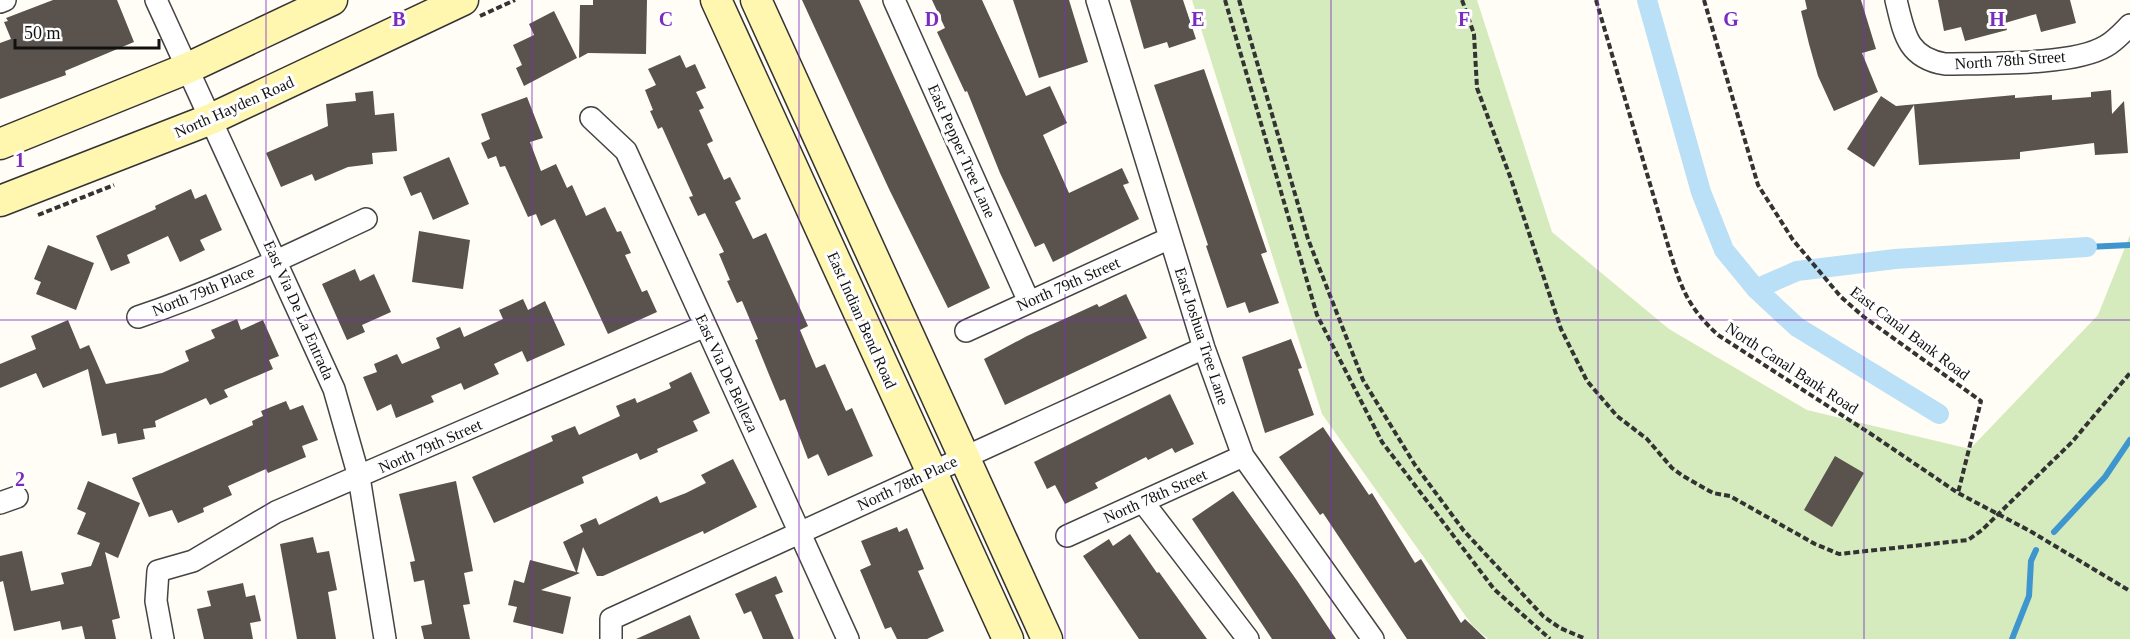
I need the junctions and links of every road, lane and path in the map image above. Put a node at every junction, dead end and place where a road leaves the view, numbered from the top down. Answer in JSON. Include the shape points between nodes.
{"nodes":[{"id":1,"x":5,"y":0,"type":"edge"},
{"id":2,"x":156,"y":0,"type":"edge"},
{"id":3,"x":332,"y":0,"type":"edge"},
{"id":4,"x":463,"y":0,"type":"edge"},
{"id":5,"x":716,"y":0,"type":"edge"},
{"id":6,"x":756,"y":0,"type":"edge"},
{"id":7,"x":894,"y":0,"type":"edge"},
{"id":8,"x":1096,"y":0,"type":"edge"},
{"id":9,"x":1225,"y":0,"type":"edge"},
{"id":10,"x":1239,"y":0,"type":"edge"},
{"id":11,"x":1462,"y":0,"type":"edge"},
{"id":12,"x":1596,"y":0,"type":"edge"},
{"id":13,"x":1704,"y":0,"type":"edge"},
{"id":14,"x":1896,"y":0,"type":"edge"},
{"id":15,"x":0,"y":2,"type":"edge"},
{"id":16,"x":2130,"y":25,"type":"edge"},
{"id":17,"x":188,"y":68,"type":"junction"},
{"id":18,"x":591,"y":118,"type":"dead end"},
{"id":19,"x":211,"y":119,"type":"junction"},
{"id":20,"x":0,"y":144,"type":"edge"},
{"id":21,"x":0,"y":201,"type":"edge"},
{"id":22,"x":366,"y":219,"type":"dead end"},
{"id":23,"x":1170,"y":238,"type":"junction"},
{"id":24,"x":277,"y":260,"type":"junction"},
{"id":25,"x":1029,"y":302,"type":"junction"},
{"id":26,"x":138,"y":317,"type":"dead end"},
{"id":27,"x":705,"y":326,"type":"junction"},
{"id":28,"x":966,"y":331,"type":"dead end"},
{"id":29,"x":1204,"y":348,"type":"junction"},
{"id":30,"x":2130,"y":373,"type":"edge"},
{"id":31,"x":1243,"y":456,"type":"junction"},
{"id":32,"x":963,"y":457,"type":"junction"},
{"id":33,"x":931,"y":472,"type":"junction"},
{"id":34,"x":358,"y":477,"type":"junction"},
{"id":35,"x":1958,"y":493,"type":"junction"},
{"id":36,"x":1143,"y":502,"type":"junction"},
{"id":37,"x":1998,"y":514,"type":"junction"},
{"id":38,"x":800,"y":532,"type":"junction"},
{"id":39,"x":1067,"y":536,"type":"dead end"},
{"id":40,"x":2130,"y":591,"type":"edge"},
{"id":41,"x":611,"y":629,"type":"edge"},
{"id":42,"x":163,"y":639,"type":"edge"},
{"id":43,"x":385,"y":639,"type":"edge"},
{"id":44,"x":848,"y":639,"type":"edge"},
{"id":45,"x":1008,"y":639,"type":"edge"},
{"id":46,"x":1047,"y":639,"type":"edge"},
{"id":47,"x":1248,"y":639,"type":"edge"},
{"id":48,"x":1373,"y":639,"type":"edge"},
{"id":49,"x":1550,"y":639,"type":"edge"},
{"id":50,"x":1586,"y":639,"type":"edge"}],
"edges":[{"from":1,"to":15,"type":"street"},
{"from":2,"to":17,"type":"street","name":"East Via De La Entrada"},
{"from":3,"to":17,"type":"main road"},
{"from":4,"to":19,"type":"main road","name":"North Hayden Road"},
{"from":5,"to":33,"type":"main road","name":"East Indian Bend Road"},
{"from":6,"to":32,"type":"main road"},
{"from":7,"to":25,"type":"street","name":"East Pepper Tree Lane"},
{"from":8,"to":23,"type":"street","name":"East Joshua Tree Lane"},
{"from":9,"to":49,"type":"path","via":[[1317,315],[1382,442],[1494,589]]},
{"from":10,"to":50,"type":"path","via":[[1308,239],[1363,380],[1415,465],[1464,531],[1543,616]]},
{"from":11,"to":37,"type":"path","via":[[1474,34],[1477,88],[1561,329],[1587,381],[1617,416],[1647,439],[1683,476],[1713,493],[1730,496],[1839,554],[1968,540]]},
{"from":12,"to":35,"type":"path","name":"North Canal Bank Road","via":[[1676,271],[1697,315],[1718,335]]},
{"from":13,"to":35,"type":"path","name":"East Canal Bank Road","via":[[1758,184],[1793,240],[1841,297],[1864,317],[1981,401]]},
{"from":14,"to":16,"type":"street","name":"North 78th Street","via":[[1903,28],[1918,56],[1945,64],[2056,59],[2104,47]]},
{"from":17,"to":19,"type":"street","name":"East Via De La Entrada"},
{"from":17,"to":20,"type":"main road"},
{"from":18,"to":27,"type":"street","name":"East Via De Belleza","via":[[626,151]]},
{"from":19,"to":21,"type":"main road","name":"North Hayden Road"},
{"from":19,"to":24,"type":"street","name":"East Via De La Entrada"},
{"from":22,"to":24,"type":"street","name":"North 79th Place"},
{"from":23,"to":25,"type":"street","name":"North 79th Street"},
{"from":23,"to":29,"type":"street","name":"East Joshua Tree Lane"},
{"from":24,"to":26,"type":"street","name":"North 79th Place"},
{"from":24,"to":34,"type":"street","name":"East Via De La Entrada","via":[[334,389]]},
{"from":25,"to":28,"type":"street","name":"North 79th Street"},
{"from":27,"to":34,"type":"street","name":"North 79th Street"},
{"from":27,"to":38,"type":"street","name":"East Via De Belleza"},
{"from":29,"to":31,"type":"street","name":"East Joshua Tree Lane"},
{"from":29,"to":32,"type":"street","name":"North 78th Place"},
{"from":30,"to":37,"type":"path","via":[[2072,442]]},
{"from":31,"to":36,"type":"street","name":"North 78th Street"},
{"from":31,"to":48,"type":"street","name":"East Joshua Tree Lane"},
{"from":32,"to":33,"type":"street","name":"North 78th Place"},
{"from":32,"to":46,"type":"main road"},
{"from":33,"to":38,"type":"street","name":"North 78th Place"},
{"from":33,"to":45,"type":"main road","name":"East Indian Bend Road"},
{"from":34,"to":42,"type":"street","name":"North 79th Street","via":[[276,512],[193,561],[158,571],[156,601]]},
{"from":34,"to":43,"type":"street","name":"East Via De La Entrada"},
{"from":35,"to":37,"type":"path","name":"North Canal Bank Road"},
{"from":36,"to":39,"type":"street","name":"North 78th Street"},
{"from":36,"to":47,"type":"street"},
{"from":37,"to":40,"type":"path","name":"North Canal Bank Road"},
{"from":38,"to":41,"type":"street","name":"North 78th Place"},
{"from":38,"to":44,"type":"street","name":"East Via De Belleza"}]}
